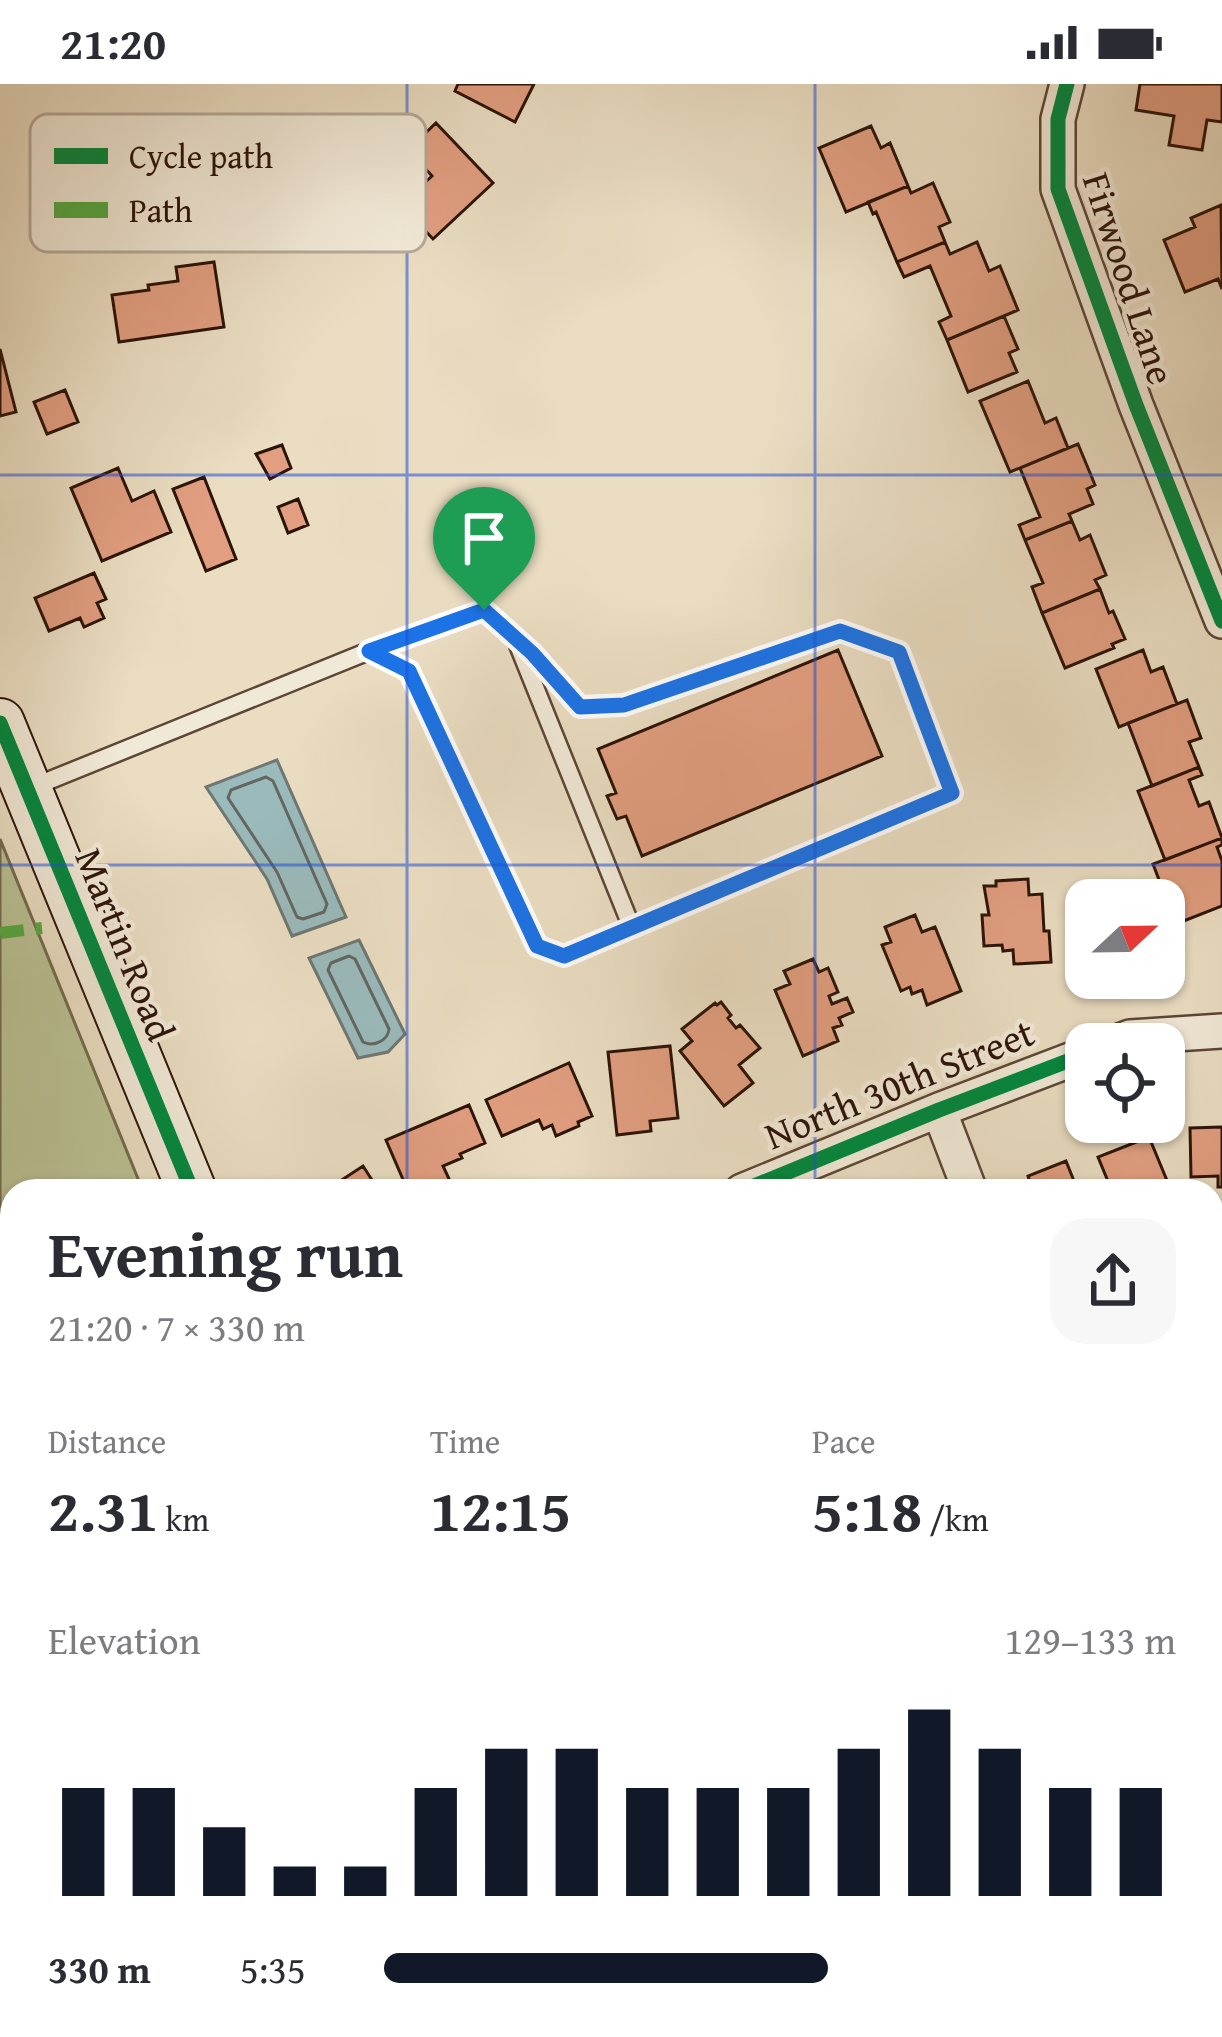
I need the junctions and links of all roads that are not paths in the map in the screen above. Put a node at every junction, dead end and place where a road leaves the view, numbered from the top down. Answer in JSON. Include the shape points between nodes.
{"nodes":[{"id":1,"x":1067,"y":84,"type":"edge"},
{"id":2,"x":1222,"y":621,"type":"edge"},
{"id":3,"x":515,"y":638,"type":"junction"},
{"id":4,"x":369,"y":651,"type":"junction"},
{"id":5,"x":0,"y":723,"type":"edge"},
{"id":6,"x":27,"y":789,"type":"junction"},
{"id":7,"x":632,"y":928,"type":"junction"},
{"id":8,"x":1222,"y":1031,"type":"edge"},
{"id":9,"x":1185,"y":1033,"type":"edge"},
{"id":10,"x":1065,"y":1062,"type":"edge"},
{"id":11,"x":938,"y":1110,"type":"junction"},
{"id":12,"x":187,"y":1179,"type":"edge"},
{"id":13,"x":771,"y":1179,"type":"edge"},
{"id":14,"x":965,"y":1179,"type":"edge"}],
"edges":[{"from":1,"to":2,"type":"street","name":"Firwood Lane","via":[[1058,189]]},
{"from":3,"to":4,"type":"lane","via":[[484,610]]},
{"from":3,"to":7,"type":"lane"},
{"from":3,"to":7,"type":"lane","via":[[580,707],[624,705],[840,631],[899,652],[952,793]]},
{"from":4,"to":6,"type":"lane"},
{"from":4,"to":7,"type":"lane","via":[[409,671],[537,946],[564,956]]},
{"from":5,"to":6,"type":"street","name":"Martin Road"},
{"from":6,"to":12,"type":"street","name":"Martin Road"},
{"from":8,"to":9,"type":"street"},
{"from":10,"to":11,"type":"street","name":"North 30th Street"},
{"from":11,"to":13,"type":"street","name":"North 30th Street"},
{"from":11,"to":14,"type":"street"}]}
